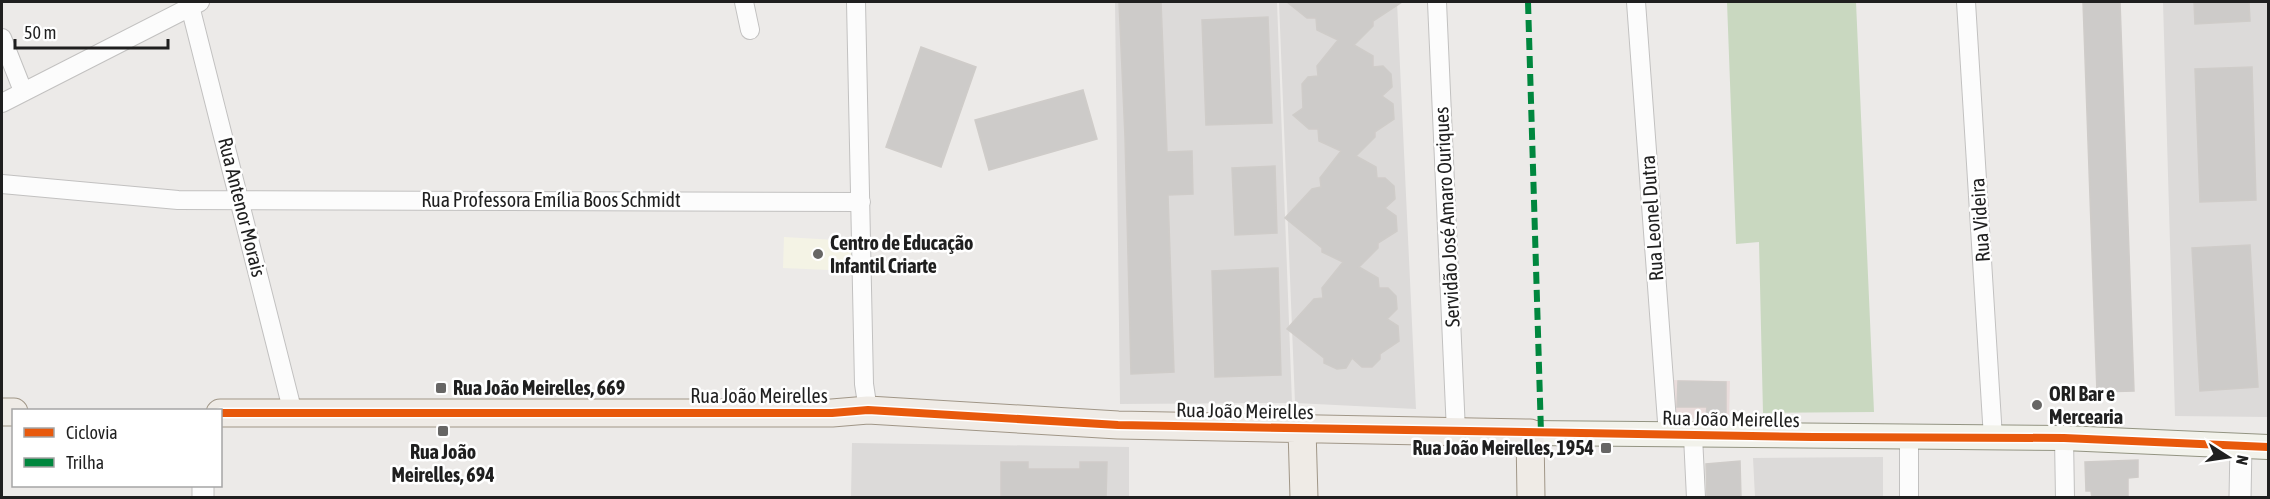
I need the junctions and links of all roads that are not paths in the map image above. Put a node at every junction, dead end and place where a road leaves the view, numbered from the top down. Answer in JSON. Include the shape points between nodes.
{"nodes":[{"id":1,"x":744,"y":2,"type":"edge"},
{"id":2,"x":856,"y":2,"type":"edge"},
{"id":3,"x":1437,"y":2,"type":"edge"},
{"id":4,"x":1636,"y":2,"type":"edge"},
{"id":5,"x":1966,"y":2,"type":"edge"},
{"id":6,"x":193,"y":3,"type":"edge"},
{"id":7,"x":750,"y":30,"type":"dead end"},
{"id":8,"x":2,"y":38,"type":"edge"},
{"id":9,"x":23,"y":91,"type":"junction"},
{"id":10,"x":2,"y":103,"type":"edge"},
{"id":11,"x":2,"y":184,"type":"edge"},
{"id":12,"x":241,"y":199,"type":"junction"},
{"id":13,"x":861,"y":202,"type":"junction"},
{"id":14,"x":868,"y":410,"type":"junction"},
{"id":15,"x":222,"y":413,"type":"edge"},
{"id":16,"x":293,"y":413,"type":"junction"},
{"id":17,"x":1302,"y":429,"type":"junction"},
{"id":18,"x":1456,"y":432,"type":"junction"},
{"id":19,"x":1530,"y":433,"type":"junction"},
{"id":20,"x":1668,"y":435,"type":"junction"},
{"id":21,"x":1694,"y":435,"type":"junction"},
{"id":22,"x":1909,"y":438,"type":"junction"},
{"id":23,"x":1994,"y":438,"type":"junction"},
{"id":24,"x":2064,"y":438,"type":"junction"},
{"id":25,"x":2241,"y":446,"type":"junction"},
{"id":26,"x":2268,"y":447,"type":"edge"},
{"id":27,"x":1304,"y":498,"type":"edge"},
{"id":28,"x":1531,"y":498,"type":"edge"},
{"id":29,"x":1696,"y":498,"type":"edge"},
{"id":30,"x":1909,"y":498,"type":"edge"},
{"id":31,"x":2065,"y":498,"type":"edge"},
{"id":32,"x":2240,"y":498,"type":"edge"}],
"edges":[{"from":1,"to":7,"type":"street"},
{"from":2,"to":13,"type":"street"},
{"from":3,"to":18,"type":"street","name":"Servidão José Amaro Ouriques"},
{"from":4,"to":20,"type":"street","name":"Rua Leonel Dutra"},
{"from":5,"to":23,"type":"street","name":"Rua Videira"},
{"from":6,"to":9,"type":"street"},
{"from":6,"to":12,"type":"street","name":"Rua Antenor Morais"},
{"from":8,"to":9,"type":"street"},
{"from":9,"to":10,"type":"street"},
{"from":11,"to":12,"type":"street","name":"Rua Professora Emília Boos Schmidt","via":[[178,200]]},
{"from":12,"to":13,"type":"street","name":"Rua Professora Emília Boos Schmidt"},
{"from":12,"to":16,"type":"street","name":"Rua Antenor Morais"},
{"from":13,"to":14,"type":"street","via":[[864,384]]},
{"from":14,"to":16,"type":"main road","name":"Rua João Meirelles"},
{"from":14,"to":17,"type":"main road","name":"Rua João Meirelles","via":[[1118,425]]},
{"from":15,"to":16,"type":"main road","name":"Rua João Meirelles"},
{"from":17,"to":18,"type":"main road","name":"Rua João Meirelles"},
{"from":17,"to":27,"type":"main road"},
{"from":18,"to":19,"type":"main road","name":"Rua João Meirelles"},
{"from":19,"to":20,"type":"main road","name":"Rua João Meirelles"},
{"from":19,"to":28,"type":"main road"},
{"from":20,"to":21,"type":"main road","name":"Rua João Meirelles"},
{"from":21,"to":22,"type":"main road","name":"Rua João Meirelles"},
{"from":21,"to":29,"type":"street"},
{"from":22,"to":23,"type":"main road","name":"Rua João Meirelles"},
{"from":22,"to":30,"type":"street"},
{"from":23,"to":24,"type":"main road","name":"Rua João Meirelles"},
{"from":24,"to":25,"type":"main road","name":"Rua João Meirelles"},
{"from":24,"to":31,"type":"street"},
{"from":25,"to":26,"type":"main road","name":"Rua João Meirelles"},
{"from":25,"to":32,"type":"street"}]}
